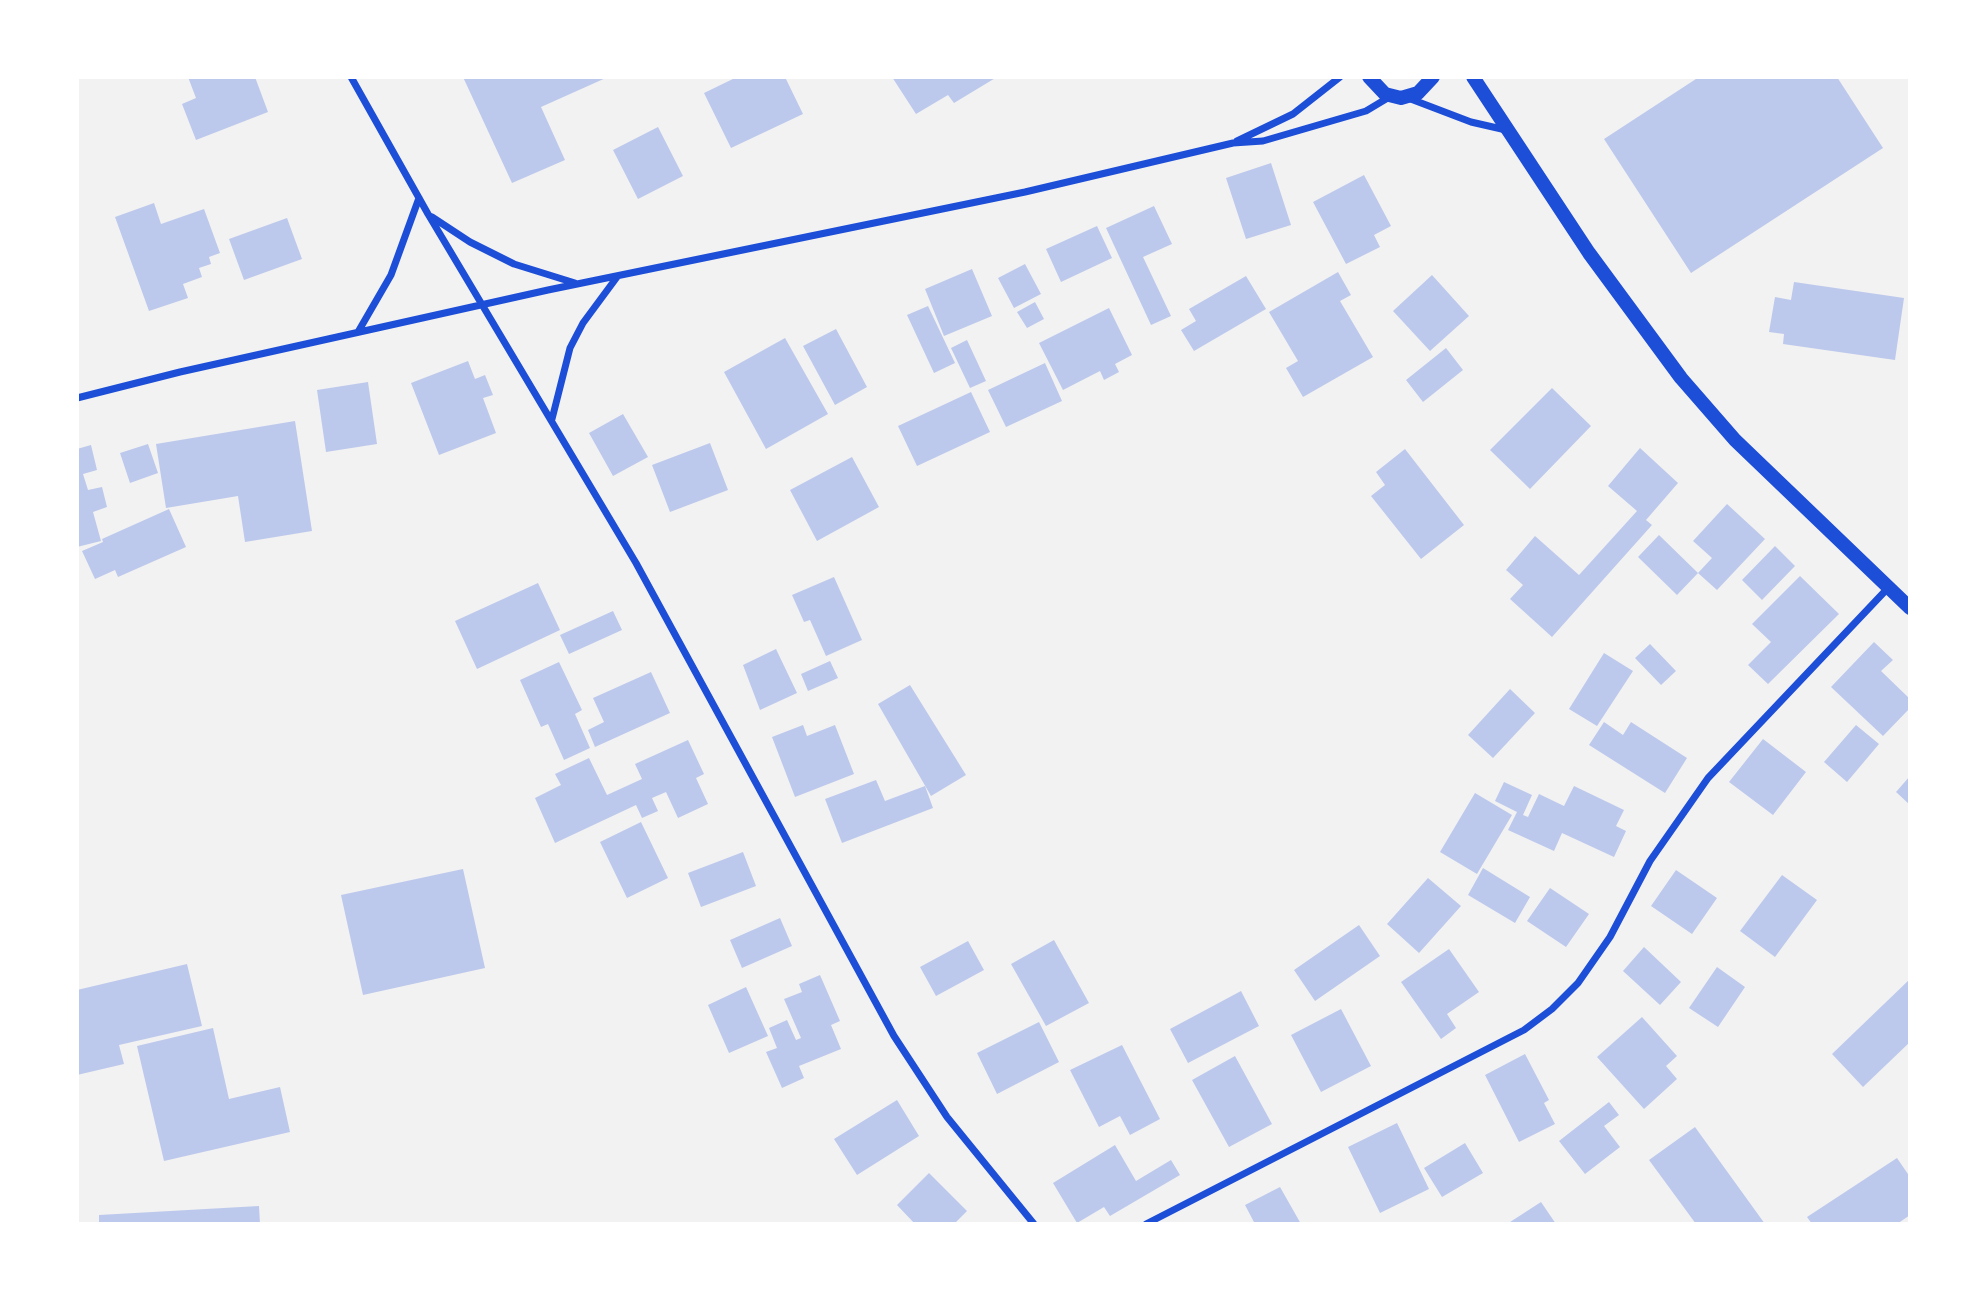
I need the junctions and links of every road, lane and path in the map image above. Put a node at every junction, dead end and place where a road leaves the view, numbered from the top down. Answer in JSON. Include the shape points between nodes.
{"nodes":[{"id":1,"x":351,"y":77,"type":"edge"},
{"id":2,"x":1340,"y":77,"type":"edge"},
{"id":3,"x":1369,"y":77,"type":"edge"},
{"id":4,"x":1433,"y":77,"type":"edge"},
{"id":5,"x":1473,"y":77,"type":"edge"},
{"id":6,"x":1391,"y":96,"type":"junction"},
{"id":7,"x":1407,"y":97,"type":"junction"},
{"id":8,"x":1508,"y":131,"type":"junction"},
{"id":9,"x":1233,"y":143,"type":"junction"},
{"id":10,"x":419,"y":198,"type":"junction"},
{"id":11,"x":428,"y":214,"type":"junction"},
{"id":12,"x":617,"y":277,"type":"junction"},
{"id":13,"x":576,"y":284,"type":"junction"},
{"id":14,"x":483,"y":304,"type":"junction"},
{"id":15,"x":358,"y":332,"type":"junction"},
{"id":16,"x":77,"y":398,"type":"edge"},
{"id":17,"x":552,"y":420,"type":"junction"},
{"id":18,"x":1888,"y":587,"type":"junction"},
{"id":19,"x":1910,"y":608,"type":"edge"},
{"id":20,"x":1034,"y":1224,"type":"edge"},
{"id":21,"x":1146,"y":1224,"type":"edge"}],
"edges":[{"from":1,"to":10,"type":"street"},
{"from":2,"to":9,"type":"street","via":[[1293,114]]},
{"from":3,"to":6,"type":"main road"},
{"from":4,"to":7,"type":"main road","via":[[1422,90]]},
{"from":5,"to":8,"type":"main road"},
{"from":6,"to":7,"type":"main road"},
{"from":6,"to":9,"type":"street","via":[[1366,111],[1262,141]]},
{"from":7,"to":8,"type":"street"},
{"from":8,"to":18,"type":"main road","via":[[1589,253],[1681,378],[1735,440]]},
{"from":9,"to":12,"type":"street","via":[[1025,192]]},
{"from":10,"to":11,"type":"street"},
{"from":10,"to":15,"type":"street","via":[[391,275]]},
{"from":11,"to":13,"type":"street","via":[[514,264]]},
{"from":11,"to":14,"type":"street"},
{"from":12,"to":13,"type":"street"},
{"from":12,"to":17,"type":"street","via":[[570,348]]},
{"from":13,"to":14,"type":"street"},
{"from":14,"to":15,"type":"street"},
{"from":14,"to":17,"type":"street"},
{"from":15,"to":16,"type":"street"},
{"from":17,"to":20,"type":"street","via":[[636,563],[894,1036],[947,1117]]},
{"from":18,"to":19,"type":"main road"},
{"from":18,"to":21,"type":"street","via":[[1708,778],[1650,861],[1610,937],[1578,983],[1552,1009],[1524,1030]]}]}
